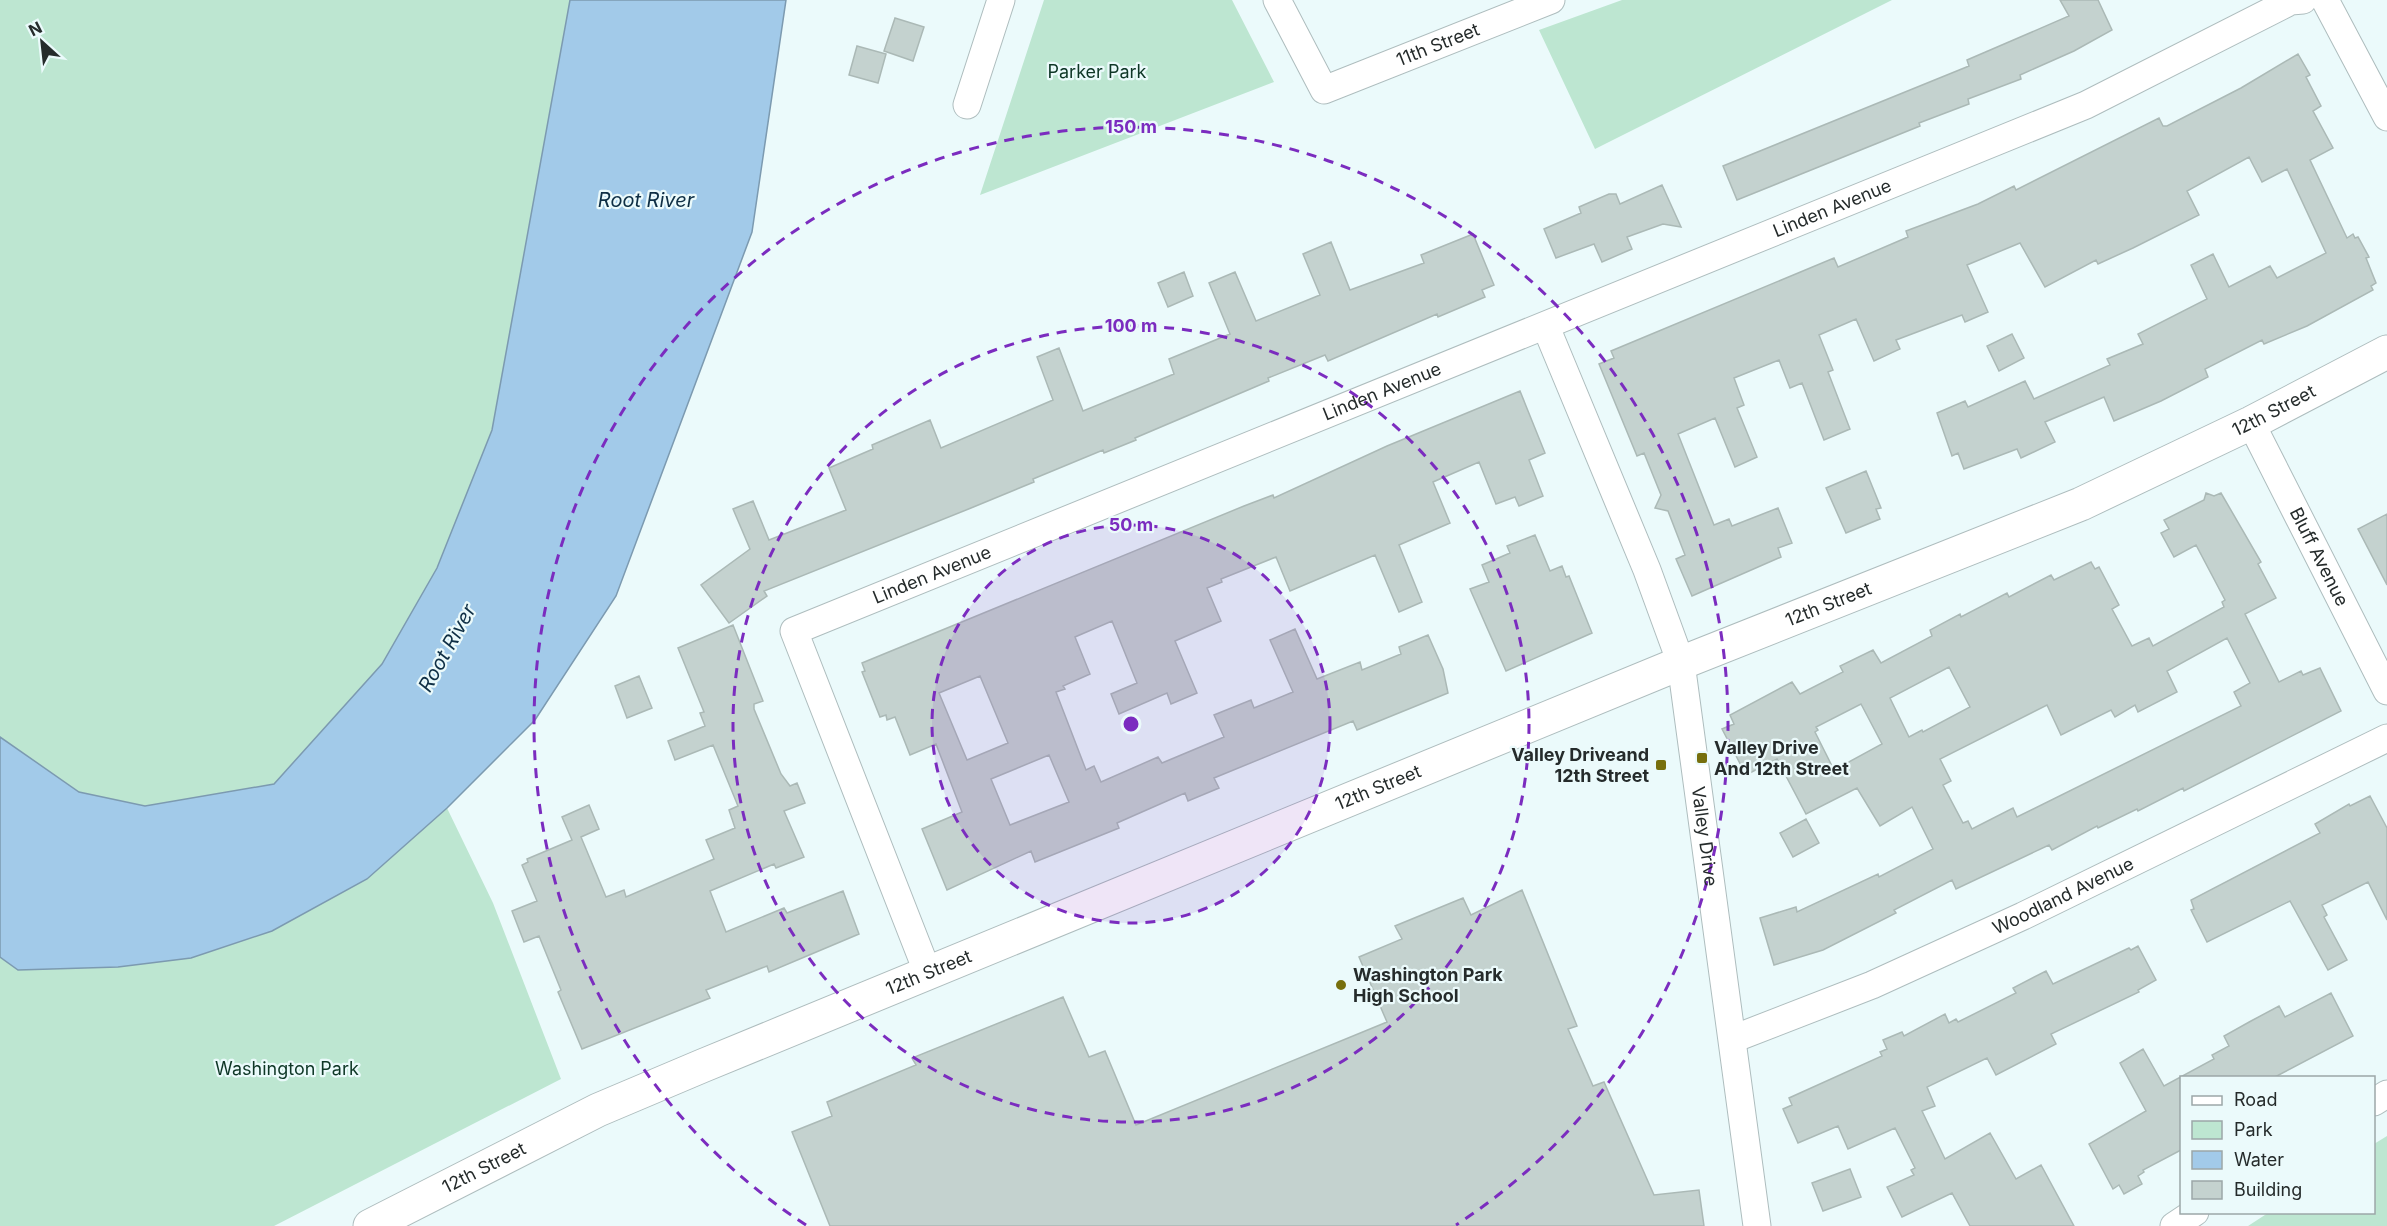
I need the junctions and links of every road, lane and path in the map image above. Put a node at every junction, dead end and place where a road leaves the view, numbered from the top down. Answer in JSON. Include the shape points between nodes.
{"nodes":[{"id":1,"x":1000,"y":0,"type":"edge"},
{"id":2,"x":1277,"y":0,"type":"edge"},
{"id":3,"x":1551,"y":0,"type":"edge"},
{"id":4,"x":2303,"y":0,"type":"edge"},
{"id":5,"x":2325,"y":0,"type":"edge"},
{"id":6,"x":967,"y":105,"type":"dead end"},
{"id":7,"x":2387,"y":117,"type":"edge"},
{"id":8,"x":1546,"y":327,"type":"junction"},
{"id":9,"x":2387,"y":352,"type":"edge"},
{"id":10,"x":2251,"y":423,"type":"junction"},
{"id":11,"x":1681,"y":663,"type":"junction"},
{"id":12,"x":2387,"y":691,"type":"edge"},
{"id":13,"x":2387,"y":738,"type":"edge"},
{"id":14,"x":927,"y":971,"type":"junction"},
{"id":15,"x":1733,"y":1039,"type":"junction"},
{"id":16,"x":2194,"y":1214,"type":"edge"},
{"id":17,"x":2195,"y":1214,"type":"edge"},
{"id":18,"x":370,"y":1226,"type":"edge"},
{"id":19,"x":1757,"y":1226,"type":"edge"},
{"id":20,"x":2174,"y":1226,"type":"edge"},
{"id":21,"x":2186,"y":1226,"type":"edge"}],
"edges":[{"from":1,"to":6,"type":"street"},
{"from":2,"to":3,"type":"street","name":"11th Street","via":[[1324,90]]},
{"from":4,"to":8,"type":"street","name":"Linden Avenue","via":[[2291,1],[2086,105]]},
{"from":5,"to":7,"type":"street"},
{"from":8,"to":11,"type":"street","name":"Valley Drive","via":[[1647,570]]},
{"from":8,"to":14,"type":"street","name":"Linden Avenue","via":[[794,632]]},
{"from":9,"to":10,"type":"street","name":"12th Street"},
{"from":10,"to":11,"type":"street","name":"12th Street","via":[[2081,504]]},
{"from":10,"to":12,"type":"street","name":"Bluff Avenue"},
{"from":11,"to":14,"type":"street","name":"12th Street"},
{"from":11,"to":15,"type":"street","name":"Valley Drive"},
{"from":13,"to":15,"type":"street","name":"Woodland Avenue","via":[[2023,916],[1872,985]]},
{"from":14,"to":18,"type":"street","name":"12th Street","via":[[598,1110]]},
{"from":15,"to":19,"type":"street","name":"Valley Drive"},
{"from":16,"to":20,"type":"street"},
{"from":17,"to":21,"type":"street"}]}
